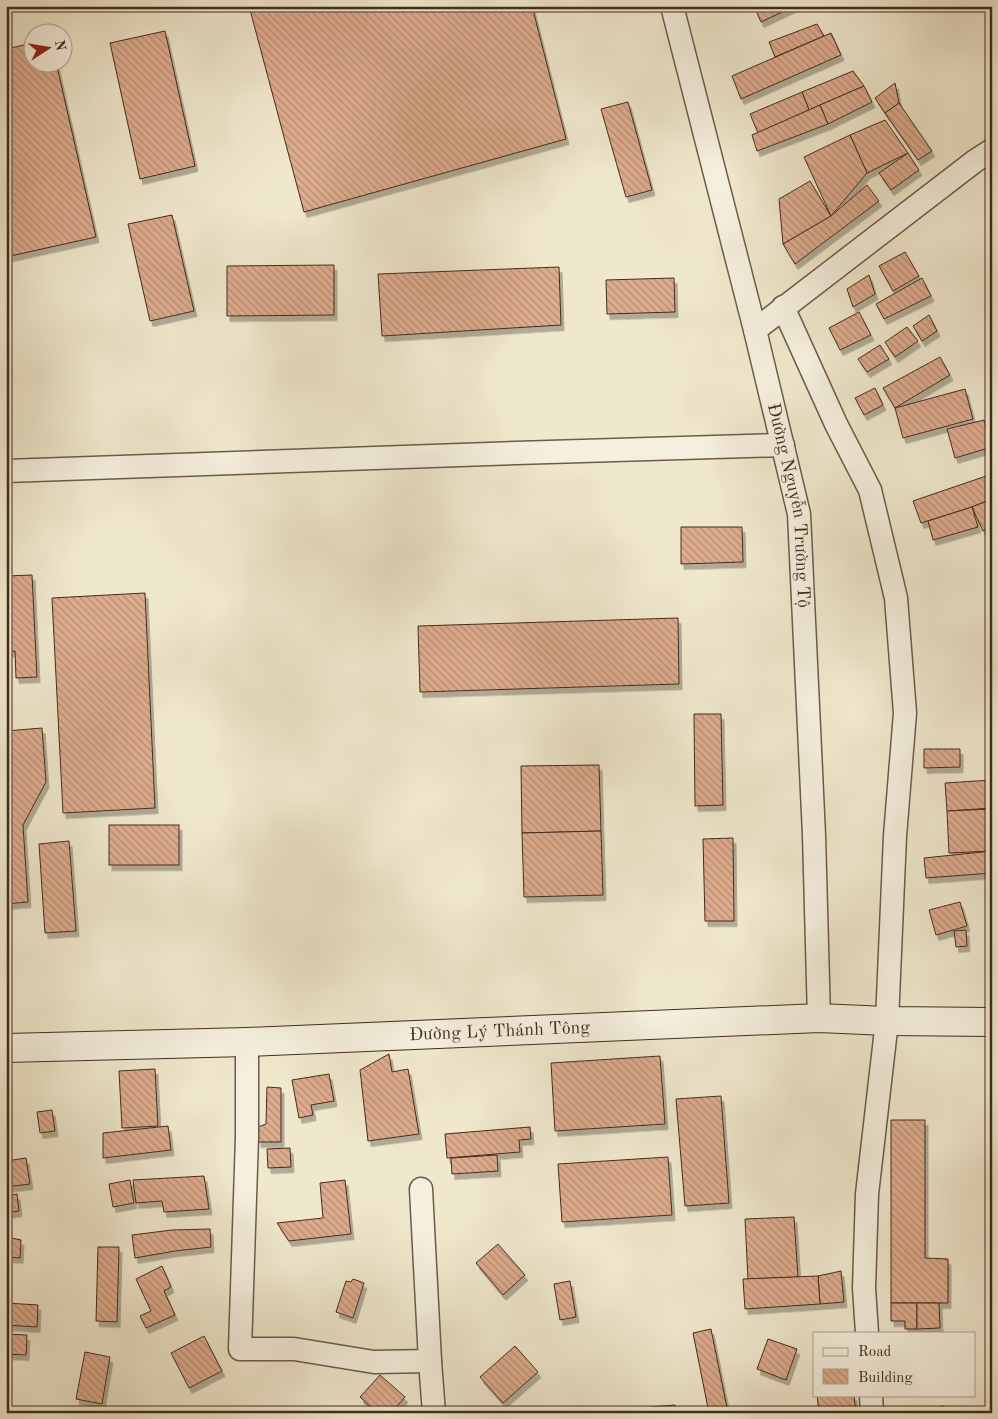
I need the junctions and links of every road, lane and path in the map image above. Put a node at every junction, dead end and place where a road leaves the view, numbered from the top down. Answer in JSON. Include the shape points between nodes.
{"nodes":[{"id":1,"x":672,"y":6,"type":"edge"},
{"id":2,"x":992,"y":150,"type":"edge"},
{"id":3,"x":784,"y":306,"type":"junction"},
{"id":4,"x":755,"y":330,"type":"junction"},
{"id":5,"x":783,"y":445,"type":"junction"},
{"id":6,"x":6,"y":471,"type":"edge"},
{"id":7,"x":819,"y":1018,"type":"junction"},
{"id":8,"x":887,"y":1022,"type":"junction"},
{"id":9,"x":992,"y":1022,"type":"edge"},
{"id":10,"x":247,"y":1042,"type":"junction"},
{"id":11,"x":6,"y":1048,"type":"edge"},
{"id":12,"x":422,"y":1189,"type":"dead end"},
{"id":13,"x":866,"y":1332,"type":"edge"},
{"id":14,"x":430,"y":1361,"type":"junction"},
{"id":15,"x":871,"y":1396,"type":"edge"},
{"id":16,"x":434,"y":1413,"type":"edge"},
{"id":17,"x":872,"y":1413,"type":"edge"}],
"edges":[{"from":1,"to":4,"type":"street","name":"Đường Nguyễn Trường Tộ"},
{"from":2,"to":3,"type":"street"},
{"from":3,"to":4,"type":"street"},
{"from":3,"to":8,"type":"street","via":[[836,424],[870,490],[896,598],[905,713],[895,836]]},
{"from":4,"to":5,"type":"street","name":"Đường Nguyễn Trường Tộ"},
{"from":5,"to":6,"type":"street"},
{"from":5,"to":7,"type":"street","name":"Đường Nguyễn Trường Tộ","via":[[799,514]]},
{"from":7,"to":8,"type":"street","name":"Đường Lý Thánh Tông"},
{"from":7,"to":10,"type":"street","name":"Đường Lý Thánh Tông"},
{"from":8,"to":9,"type":"street","name":"Đường Lý Thánh Tông"},
{"from":8,"to":13,"type":"street","via":[[868,1194],[864,1288]]},
{"from":10,"to":11,"type":"street","name":"Đường Lý Thánh Tông"},
{"from":10,"to":14,"type":"street","via":[[240,1349],[294,1349],[374,1362]]},
{"from":12,"to":14,"type":"street"},
{"from":14,"to":16,"type":"street"},
{"from":15,"to":17,"type":"street"}]}
